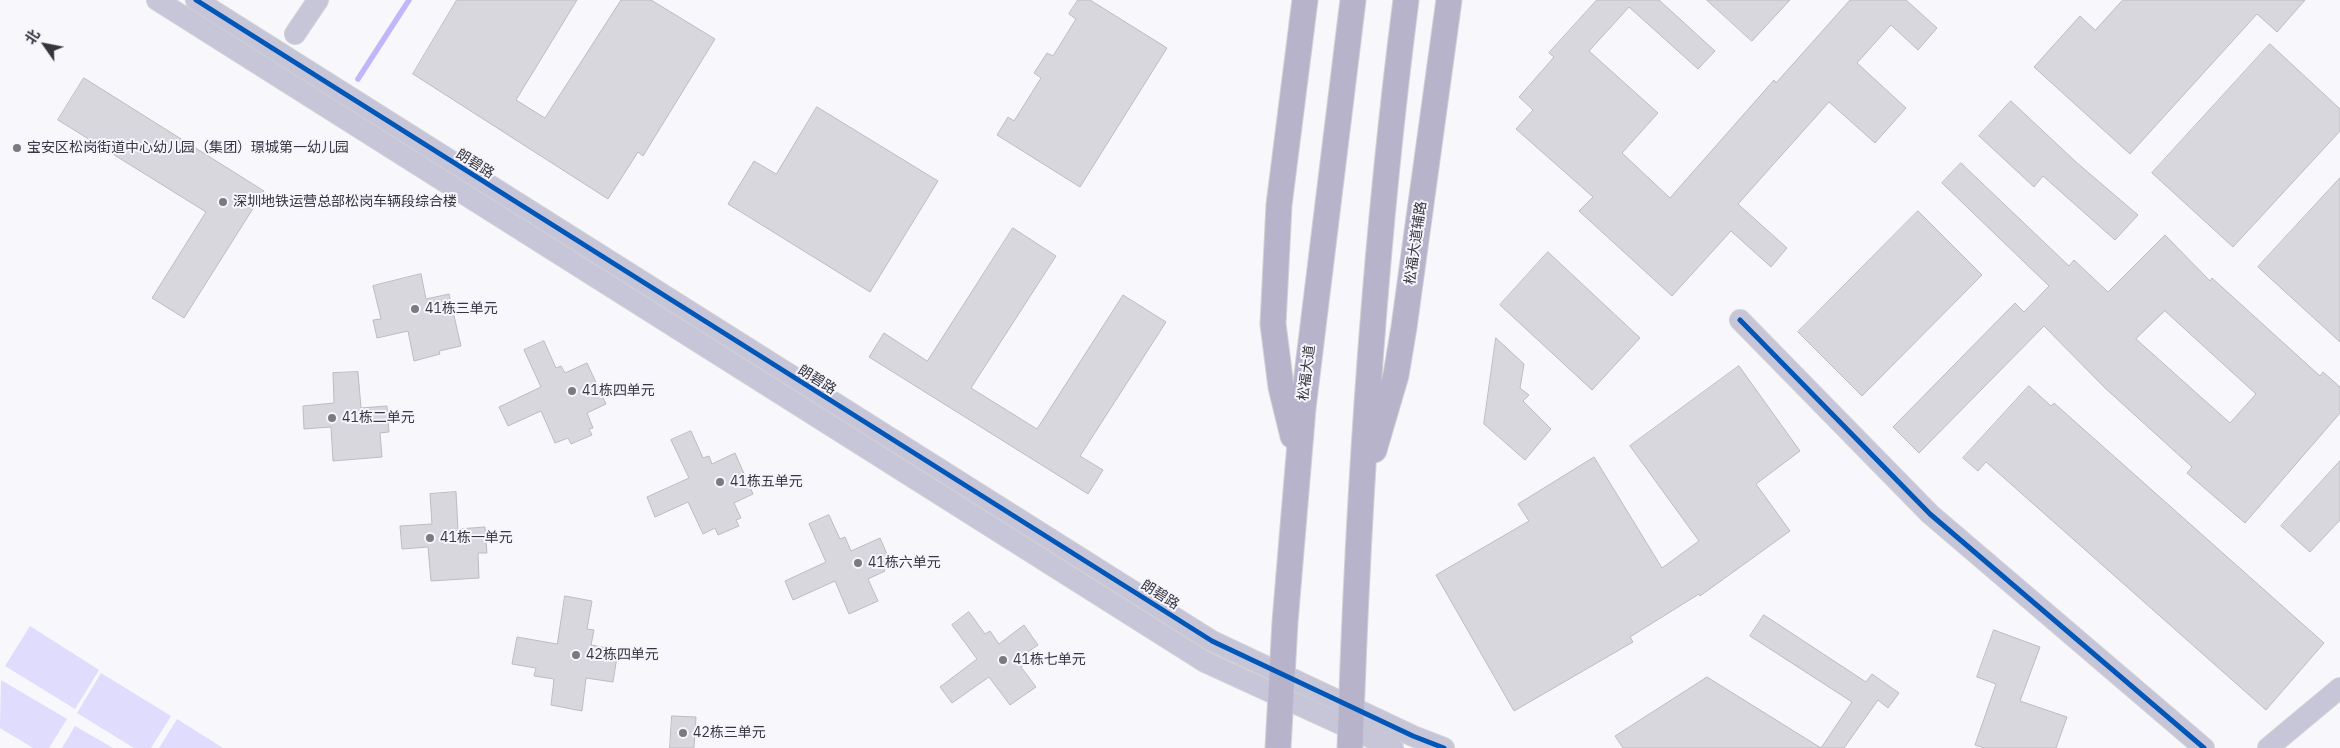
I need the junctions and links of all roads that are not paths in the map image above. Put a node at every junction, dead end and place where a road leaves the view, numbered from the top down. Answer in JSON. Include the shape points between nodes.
{"nodes":[{"id":1,"x":157,"y":0,"type":"edge"},
{"id":2,"x":196,"y":0,"type":"edge"},
{"id":3,"x":318,"y":0,"type":"edge"},
{"id":4,"x":1305,"y":0,"type":"edge"},
{"id":5,"x":1352,"y":0,"type":"edge"},
{"id":6,"x":1406,"y":0,"type":"edge"},
{"id":7,"x":1449,"y":0,"type":"edge"},
{"id":8,"x":296,"y":34,"type":"dead end"},
{"id":9,"x":1740,"y":320,"type":"dead end"},
{"id":10,"x":1298,"y":458,"type":"junction"},
{"id":11,"x":1363,"y":481,"type":"junction"},
{"id":12,"x":1281,"y":685,"type":"junction"},
{"id":13,"x":2340,"y":688,"type":"edge"},
{"id":14,"x":1351,"y":728,"type":"edge"},
{"id":15,"x":1278,"y":748,"type":"edge"},
{"id":16,"x":1392,"y":748,"type":"edge"},
{"id":17,"x":1444,"y":748,"type":"edge"},
{"id":18,"x":2204,"y":748,"type":"edge"},
{"id":19,"x":2268,"y":748,"type":"edge"}],
"edges":[{"from":1,"to":12,"type":"street","name":"朗碧路","via":[[1205,662]]},
{"from":2,"to":12,"type":"street","name":"朗碧路"},
{"from":3,"to":8,"type":"street"},
{"from":4,"to":10,"type":"main road","via":[[1279,205],[1273,324],[1281,387]]},
{"from":5,"to":10,"type":"main road","name":"松福大道"},
{"from":6,"to":11,"type":"main road","via":[[1378,274]]},
{"from":7,"to":11,"type":"main road","name":"松福大道辅路","via":[[1399,356],[1384,421]]},
{"from":9,"to":18,"type":"street","via":[[1930,514]]},
{"from":10,"to":12,"type":"main road","name":"松福大道"},
{"from":11,"to":14,"type":"main road"},
{"from":12,"to":14,"type":"street","name":"朗碧路"},
{"from":12,"to":15,"type":"main road","name":"松福大道"},
{"from":13,"to":19,"type":"street"},
{"from":14,"to":16,"type":"street","name":"朗碧路"},
{"from":14,"to":17,"type":"street","name":"朗碧路"}]}
